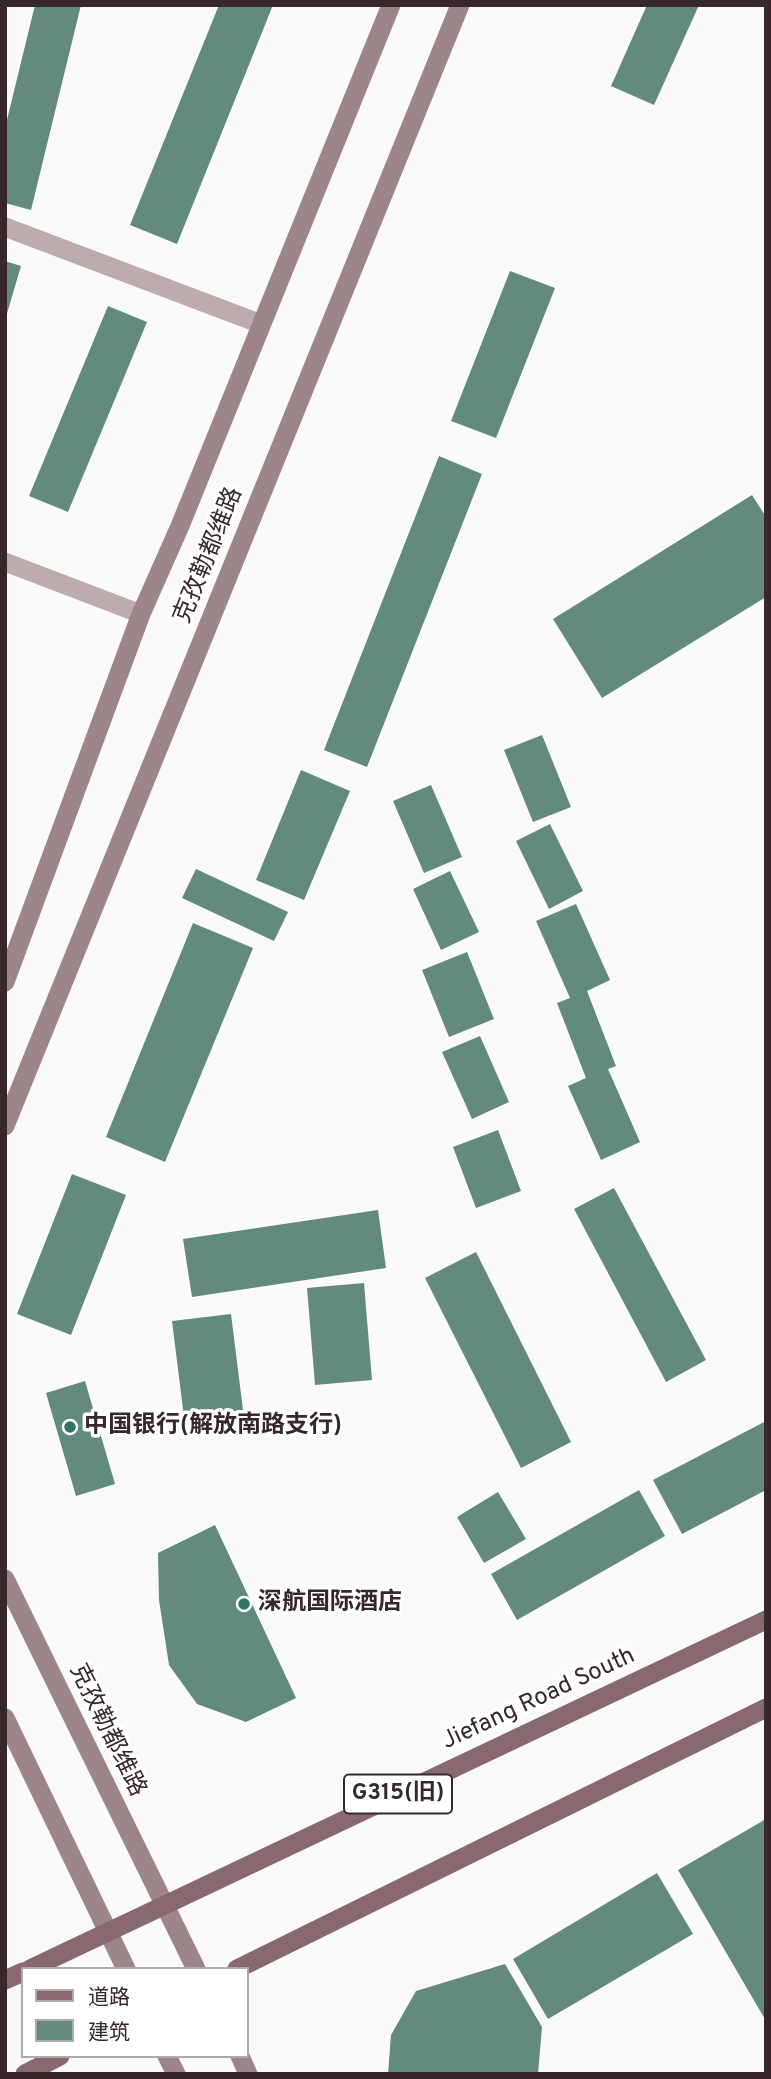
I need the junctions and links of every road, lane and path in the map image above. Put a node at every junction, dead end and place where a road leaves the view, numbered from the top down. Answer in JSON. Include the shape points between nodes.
{"nodes":[{"id":1,"x":391,"y":5,"type":"edge"},
{"id":2,"x":460,"y":5,"type":"edge"},
{"id":3,"x":5,"y":227,"type":"edge"},
{"id":4,"x":261,"y":324,"type":"junction"},
{"id":5,"x":5,"y":562,"type":"edge"},
{"id":6,"x":141,"y":614,"type":"junction"},
{"id":7,"x":5,"y":982,"type":"edge"},
{"id":8,"x":5,"y":1126,"type":"edge"},
{"id":9,"x":5,"y":1579,"type":"edge"},
{"id":10,"x":766,"y":1620,"type":"edge"},
{"id":11,"x":766,"y":1708,"type":"edge"},
{"id":12,"x":5,"y":1718,"type":"edge"},
{"id":13,"x":163,"y":1905,"type":"junction"},
{"id":14,"x":109,"y":1931,"type":"junction"},
{"id":15,"x":34,"y":1967,"type":"edge"},
{"id":16,"x":125,"y":1967,"type":"edge"},
{"id":17,"x":195,"y":1967,"type":"edge"},
{"id":18,"x":241,"y":1967,"type":"edge"},
{"id":19,"x":21,"y":1973,"type":"edge"},
{"id":20,"x":5,"y":1980,"type":"edge"},
{"id":21,"x":56,"y":2058,"type":"edge"},
{"id":22,"x":168,"y":2058,"type":"edge"},
{"id":23,"x":241,"y":2058,"type":"edge"},
{"id":24,"x":25,"y":2074,"type":"edge"},
{"id":25,"x":176,"y":2074,"type":"edge"},
{"id":26,"x":248,"y":2074,"type":"edge"}],
"edges":[{"from":1,"to":4,"type":"main road","name":"克孜勒都维路"},
{"from":2,"to":8,"type":"main road","name":"克孜勒都维路"},
{"from":3,"to":4,"type":"street"},
{"from":4,"to":6,"type":"main road","name":"克孜勒都维路"},
{"from":5,"to":6,"type":"street"},
{"from":6,"to":7,"type":"main road","name":"克孜勒都维路"},
{"from":9,"to":13,"type":"main road","name":"克孜勒都维路"},
{"from":10,"to":13,"type":"main road","name":"Jiefang Road South","number":"G315(旧)"},
{"from":11,"to":18,"type":"main road"},
{"from":12,"to":14,"type":"main road"},
{"from":13,"to":14,"type":"main road","name":"Jiefang Road South","number":"G315(旧)"},
{"from":13,"to":17,"type":"main road","name":"克孜勒都维路"},
{"from":14,"to":15,"type":"main road","name":"Jiefang Road South","number":"G315(旧)"},
{"from":14,"to":16,"type":"main road"},
{"from":19,"to":20,"type":"main road"},
{"from":21,"to":24,"type":"main road"},
{"from":22,"to":25,"type":"main road"},
{"from":23,"to":26,"type":"main road"}]}
